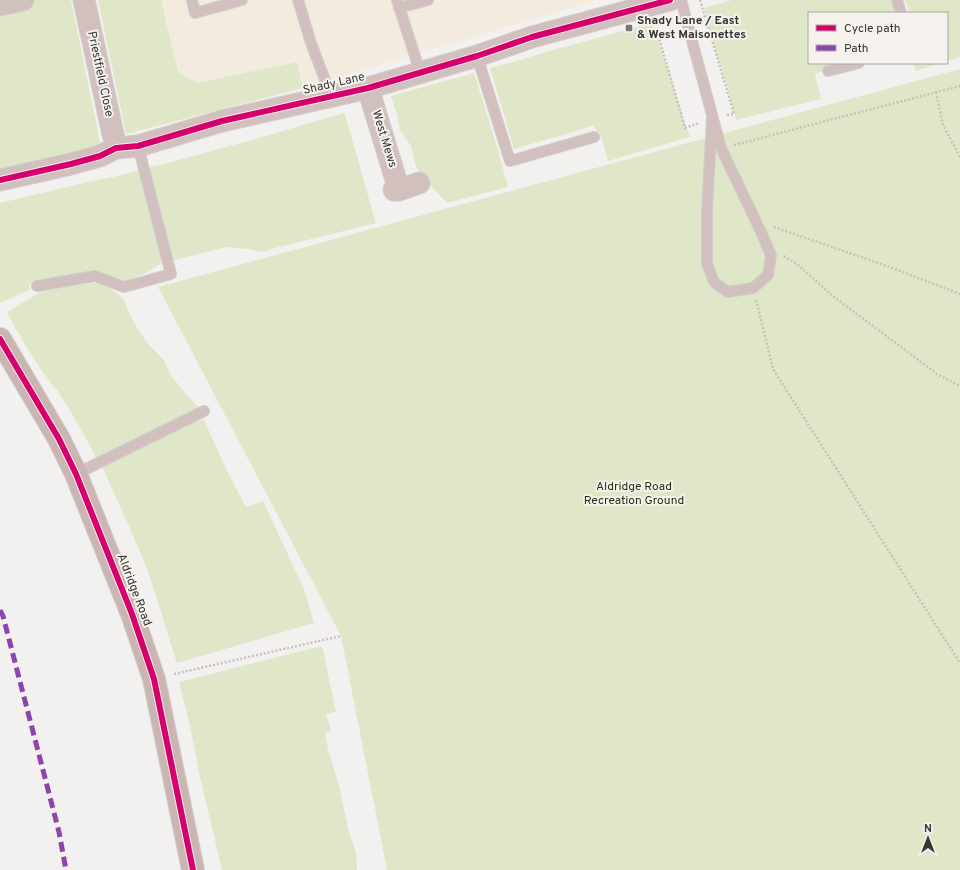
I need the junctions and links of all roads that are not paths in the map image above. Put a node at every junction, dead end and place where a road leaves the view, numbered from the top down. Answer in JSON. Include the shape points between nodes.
{"nodes":[{"id":1,"x":22,"y":0,"type":"edge"},
{"id":2,"x":84,"y":0,"type":"edge"},
{"id":3,"x":192,"y":0,"type":"edge"},
{"id":4,"x":242,"y":0,"type":"edge"},
{"id":5,"x":298,"y":0,"type":"edge"},
{"id":6,"x":428,"y":0,"type":"edge"},
{"id":7,"x":670,"y":0,"type":"edge"},
{"id":8,"x":681,"y":0,"type":"edge"},
{"id":9,"x":897,"y":0,"type":"edge"},
{"id":10,"x":398,"y":4,"type":"edge"},
{"id":11,"x":0,"y":5,"type":"edge"},
{"id":12,"x":901,"y":12,"type":"edge"},
{"id":13,"x":477,"y":56,"type":"junction"},
{"id":14,"x":855,"y":64,"type":"edge"},
{"id":15,"x":828,"y":71,"type":"dead end"},
{"id":16,"x":420,"y":72,"type":"junction"},
{"id":17,"x":368,"y":88,"type":"junction"},
{"id":18,"x":331,"y":96,"type":"junction"},
{"id":19,"x":712,"y":117,"type":"junction"},
{"id":20,"x":594,"y":137,"type":"dead end"},
{"id":21,"x":138,"y":146,"type":"junction"},
{"id":22,"x":116,"y":148,"type":"junction"},
{"id":23,"x":0,"y":180,"type":"edge"},
{"id":24,"x":419,"y":184,"type":"dead end"},
{"id":25,"x":37,"y":286,"type":"dead end"},
{"id":26,"x":0,"y":339,"type":"edge"},
{"id":27,"x":204,"y":411,"type":"dead end"},
{"id":28,"x":76,"y":474,"type":"junction"},
{"id":29,"x":192,"y":870,"type":"edge"}],
"edges":[{"from":1,"to":11,"type":"street"},
{"from":2,"to":22,"type":"street","name":"Priestfield Close"},
{"from":3,"to":4,"type":"lane","via":[[195,12]]},
{"from":5,"to":18,"type":"lane","via":[[311,44]]},
{"from":6,"to":10,"type":"lane"},
{"from":7,"to":13,"type":"street","name":"Shady Lane","via":[[532,37]]},
{"from":8,"to":19,"type":"lane"},
{"from":9,"to":12,"type":"lane"},
{"from":10,"to":16,"type":"lane"},
{"from":13,"to":16,"type":"street","name":"Shady Lane"},
{"from":13,"to":20,"type":"lane","via":[[510,161]]},
{"from":14,"to":15,"type":"lane"},
{"from":16,"to":17,"type":"street","name":"Shady Lane"},
{"from":17,"to":18,"type":"street","name":"Shady Lane"},
{"from":17,"to":24,"type":"street","name":"West Mews","via":[[396,190]]},
{"from":18,"to":21,"type":"street","name":"Shady Lane","via":[[222,121]]},
{"from":19,"to":19,"type":"lane","via":[[721,148],[771,255],[768,275],[753,288],[728,292],[714,282],[706,263]]},
{"from":21,"to":22,"type":"street","name":"Shady Lane"},
{"from":21,"to":25,"type":"lane","via":[[171,274],[124,287],[95,276]]},
{"from":22,"to":23,"type":"street","name":"Shady Lane","via":[[100,156],[71,164]]},
{"from":26,"to":28,"type":"street","name":"Aldridge Road","via":[[59,439]]},
{"from":27,"to":28,"type":"lane"},
{"from":28,"to":29,"type":"street","name":"Aldridge Road","via":[[132,614],[154,679]]}]}
